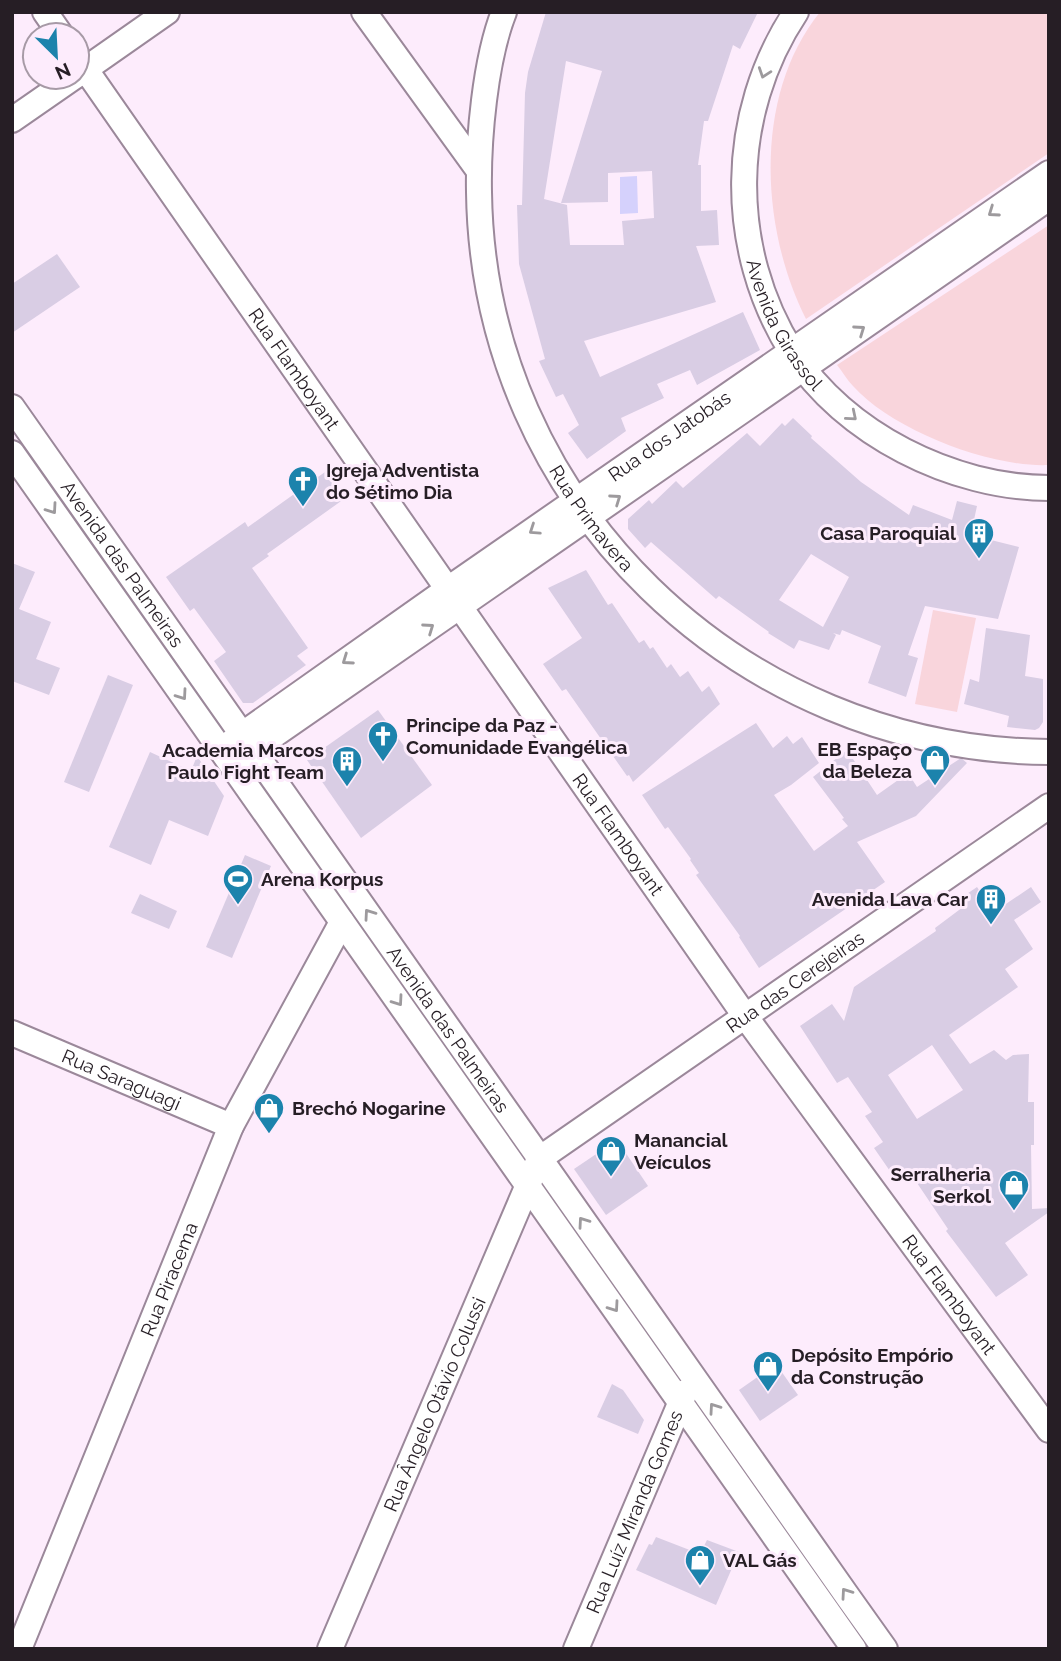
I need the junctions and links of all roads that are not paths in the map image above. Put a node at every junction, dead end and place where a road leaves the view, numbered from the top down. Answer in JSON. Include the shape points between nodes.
{"nodes":[{"id":1,"x":167,"y":12,"type":"edge"},
{"id":2,"x":364,"y":12,"type":"edge"},
{"id":3,"x":504,"y":12,"type":"edge"},
{"id":4,"x":796,"y":12,"type":"edge"},
{"id":5,"x":91,"y":61,"type":"edge"},
{"id":6,"x":91,"y":87,"type":"edge"},
{"id":7,"x":50,"y":91,"type":"edge"},
{"id":8,"x":12,"y":120,"type":"edge"},
{"id":9,"x":479,"y":171,"type":"junction"},
{"id":10,"x":1049,"y":173,"type":"edge"},
{"id":11,"x":1049,"y":198,"type":"edge"},
{"id":12,"x":798,"y":360,"type":"junction"},
{"id":13,"x":12,"y":407,"type":"edge"},
{"id":14,"x":12,"y":453,"type":"edge"},
{"id":15,"x":1049,"y":488,"type":"edge"},
{"id":16,"x":582,"y":510,"type":"junction"},
{"id":17,"x":454,"y":598,"type":"junction"},
{"id":18,"x":249,"y":742,"type":"junction"},
{"id":19,"x":1049,"y":752,"type":"edge"},
{"id":20,"x":227,"y":757,"type":"junction"},
{"id":21,"x":1049,"y":806,"type":"edge"},
{"id":22,"x":342,"y":922,"type":"junction"},
{"id":23,"x":746,"y":1016,"type":"junction"},
{"id":24,"x":12,"y":1033,"type":"edge"},
{"id":25,"x":231,"y":1126,"type":"junction"},
{"id":26,"x":539,"y":1159,"type":"junction"},
{"id":27,"x":527,"y":1184,"type":"junction"},
{"id":28,"x":691,"y":1377,"type":"junction"},
{"id":29,"x":681,"y":1403,"type":"junction"},
{"id":30,"x":1049,"y":1430,"type":"edge"},
{"id":31,"x":19,"y":1649,"type":"edge"},
{"id":32,"x":330,"y":1649,"type":"edge"},
{"id":33,"x":576,"y":1649,"type":"edge"},
{"id":34,"x":854,"y":1649,"type":"edge"},
{"id":35,"x":885,"y":1649,"type":"edge"}],
"edges":[{"from":1,"to":5,"type":"street"},
{"from":2,"to":9,"type":"street"},
{"from":3,"to":9,"type":"street","name":"Rua Primavera","via":[[482,121]]},
{"from":4,"to":12,"type":"street","name":"Avenida Girassol","one_way":true,"via":[[767,65],[749,119],[743,168],[744,216],[753,264],[770,310]]},
{"from":6,"to":17,"type":"street","name":"Rua Flamboyant"},
{"from":7,"to":8,"type":"street"},
{"from":9,"to":16,"type":"street","name":"Rua Primavera","via":[[484,258],[502,344],[533,426]]},
{"from":10,"to":12,"type":"street","name":"Rua dos Jatobás","one_way":true},
{"from":12,"to":11,"type":"street","name":"Rua dos Jatobás","one_way":true},
{"from":12,"to":15,"type":"street","name":"Avenida Girassol","one_way":true,"via":[[835,402],[873,434],[916,458],[962,476]]},
{"from":12,"to":16,"type":"street","name":"Rua dos Jatobás"},
{"from":13,"to":18,"type":"street","name":"Avenida das Palmeiras"},
{"from":14,"to":20,"type":"street","name":"Avenida das Palmeiras","one_way":true},
{"from":16,"to":17,"type":"street","name":"Rua dos Jatobás"},
{"from":16,"to":19,"type":"street","name":"Rua Primavera","via":[[673,611],[778,684],[896,732],[980,748]]},
{"from":17,"to":18,"type":"street","name":"Rua dos Jatobás"},
{"from":17,"to":23,"type":"street","name":"Rua Flamboyant"},
{"from":18,"to":20,"type":"street","name":"Rua dos Jatobás"},
{"from":26,"to":18,"type":"street","name":"Avenida das Palmeiras","one_way":true},
{"from":20,"to":22,"type":"street","name":"Avenida das Palmeiras"},
{"from":21,"to":23,"type":"street","name":"Rua das Cerejeiras"},
{"from":22,"to":25,"type":"street","name":"Rua Piracema"},
{"from":22,"to":27,"type":"street","name":"Avenida das Palmeiras","one_way":true},
{"from":23,"to":26,"type":"street","name":"Rua das Cerejeiras"},
{"from":23,"to":30,"type":"street","name":"Rua Flamboyant"},
{"from":24,"to":25,"type":"street","name":"Rua Saraguagi"},
{"from":25,"to":31,"type":"street","name":"Rua Piracema"},
{"from":26,"to":27,"type":"street","name":"Rua Ângelo Otávio Colussi"},
{"from":28,"to":26,"type":"street","name":"Avenida das Palmeiras","one_way":true},
{"from":27,"to":29,"type":"street","name":"Avenida das Palmeiras","one_way":true},
{"from":27,"to":32,"type":"street","name":"Rua Ângelo Otávio Colussi"},
{"from":28,"to":29,"type":"street","name":"Rua Luíz Miranda Gomes"},
{"from":35,"to":28,"type":"street","name":"Avenida das Palmeiras","one_way":true},
{"from":29,"to":33,"type":"street","name":"Rua Luíz Miranda Gomes"},
{"from":29,"to":34,"type":"street","name":"Avenida das Palmeiras"}]}
